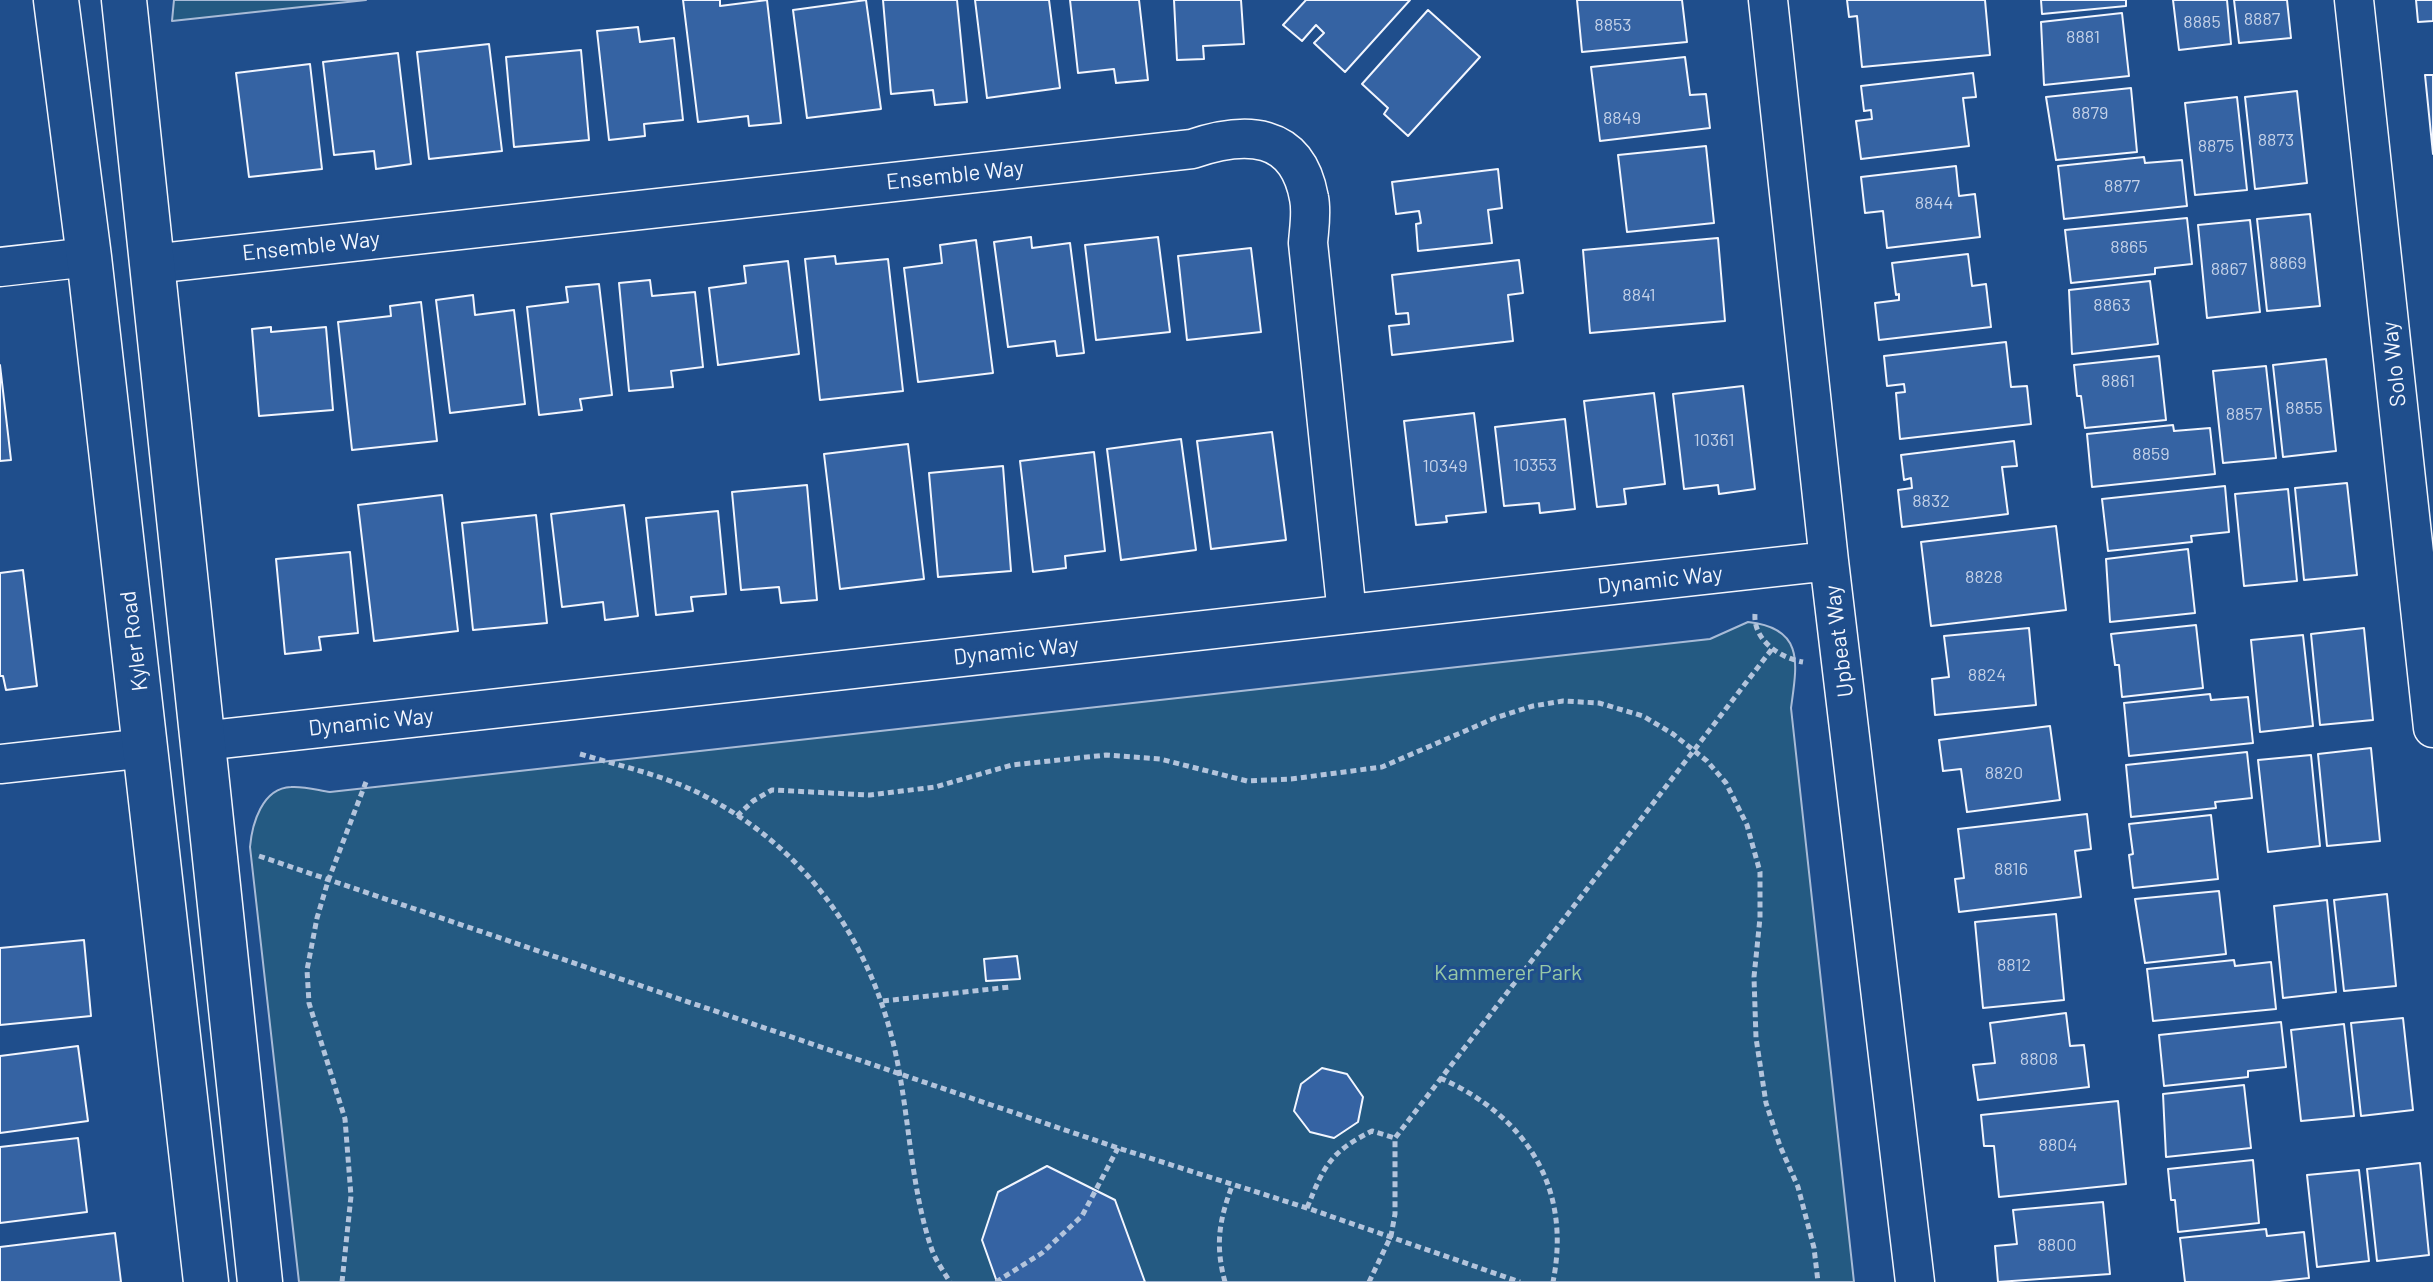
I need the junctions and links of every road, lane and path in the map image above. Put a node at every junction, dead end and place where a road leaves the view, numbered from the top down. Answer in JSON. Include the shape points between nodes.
{"nodes":[{"id":1,"x":56,"y":0,"type":"edge"},
{"id":2,"x":124,"y":0,"type":"edge"},
{"id":3,"x":1768,"y":0,"type":"edge"},
{"id":4,"x":2354,"y":0,"type":"edge"},
{"id":5,"x":152,"y":264,"type":"junction"},
{"id":6,"x":0,"y":267,"type":"edge"},
{"id":7,"x":90,"y":268,"type":"junction"},
{"id":8,"x":1829,"y":561,"type":"junction"},
{"id":9,"x":1347,"y":614,"type":"junction"},
{"id":10,"x":1755,"y":614,"type":"dead end"},
{"id":11,"x":1772,"y":649,"type":"junction"},
{"id":12,"x":1811,"y":664,"type":"dead end"},
{"id":13,"x":2433,"y":728,"type":"edge"},
{"id":14,"x":202,"y":741,"type":"junction"},
{"id":15,"x":146,"y":748,"type":"junction"},
{"id":16,"x":1693,"y":750,"type":"junction"},
{"id":17,"x":580,"y":754,"type":"dead end"},
{"id":18,"x":0,"y":764,"type":"edge"},
{"id":19,"x":366,"y":782,"type":"dead end"},
{"id":20,"x":737,"y":816,"type":"junction"},
{"id":21,"x":258,"y":855,"type":"dead end"},
{"id":22,"x":328,"y":881,"type":"junction"},
{"id":23,"x":1010,"y":987,"type":"dead end"},
{"id":24,"x":883,"y":1001,"type":"junction"},
{"id":25,"x":900,"y":1074,"type":"junction"},
{"id":26,"x":1440,"y":1078,"type":"junction"},
{"id":27,"x":1395,"y":1138,"type":"junction"},
{"id":28,"x":1118,"y":1148,"type":"junction"},
{"id":29,"x":1232,"y":1185,"type":"junction"},
{"id":30,"x":250,"y":1193,"type":"junction"},
{"id":31,"x":1307,"y":1208,"type":"junction"},
{"id":32,"x":1391,"y":1236,"type":"junction"},
{"id":33,"x":206,"y":1282,"type":"edge"},
{"id":34,"x":260,"y":1282,"type":"edge"},
{"id":35,"x":342,"y":1282,"type":"edge"},
{"id":36,"x":950,"y":1282,"type":"edge"},
{"id":37,"x":996,"y":1282,"type":"edge"},
{"id":38,"x":1225,"y":1282,"type":"edge"},
{"id":39,"x":1369,"y":1282,"type":"edge"},
{"id":40,"x":1520,"y":1282,"type":"edge"},
{"id":41,"x":1553,"y":1282,"type":"edge"},
{"id":42,"x":1818,"y":1282,"type":"edge"},
{"id":43,"x":1915,"y":1282,"type":"edge"}],
"edges":[{"from":1,"to":7,"type":"street","name":"Kyler Road"},
{"from":2,"to":5,"type":"street"},
{"from":3,"to":8,"type":"street","name":"Upbeat Way"},
{"from":4,"to":13,"type":"street","name":"Solo Way"},
{"from":5,"to":9,"type":"street","name":"Ensemble Way","via":[[1192,149],[1249,136],[1283,148],[1300,170],[1310,199],[1308,243]]},
{"from":5,"to":14,"type":"street"},
{"from":6,"to":7,"type":"street"},
{"from":7,"to":14,"type":"street","via":[[129,369],[170,697],[180,723]]},
{"from":7,"to":15,"type":"street","name":"Kyler Road"},
{"from":8,"to":9,"type":"street","name":"Dynamic Way"},
{"from":8,"to":43,"type":"street","name":"Upbeat Way"},
{"from":9,"to":14,"type":"street","name":"Dynamic Way"},
{"from":10,"to":11,"type":"path","via":[[1758,631]]},
{"from":11,"to":12,"type":"path"},
{"from":11,"to":16,"type":"path"},
{"from":14,"to":30,"type":"street"},
{"from":15,"to":18,"type":"street"},
{"from":15,"to":30,"type":"street","via":[[168,759],[176,770],[213,1067]]},
{"from":15,"to":33,"type":"street","name":"Kyler Road"},
{"from":16,"to":20,"type":"path","via":[[1643,716],[1599,703],[1563,701],[1495,718],[1382,767],[1342,773],[1247,781],[1160,759],[1094,756],[1012,765],[935,787],[870,795],[772,790]]},
{"from":16,"to":26,"type":"path"},
{"from":16,"to":42,"type":"path","via":[[1726,783],[1747,825],[1760,872],[1756,1038],[1766,1103],[1798,1187]]},
{"from":17,"to":20,"type":"path","via":[[662,778]]},
{"from":19,"to":22,"type":"path"},
{"from":20,"to":24,"type":"path","via":[[816,883],[851,933]]},
{"from":21,"to":22,"type":"path"},
{"from":22,"to":25,"type":"path"},
{"from":22,"to":35,"type":"path","via":[[307,970],[309,1003],[345,1119],[351,1196]]},
{"from":23,"to":24,"type":"path"},
{"from":24,"to":25,"type":"path"},
{"from":25,"to":28,"type":"path"},
{"from":25,"to":36,"type":"path","via":[[918,1193],[933,1251]]},
{"from":26,"to":27,"type":"path"},
{"from":26,"to":41,"type":"path","via":[[1489,1104],[1521,1135],[1544,1174],[1557,1217]]},
{"from":27,"to":31,"type":"path","via":[[1372,1131],[1347,1144],[1323,1168]]},
{"from":27,"to":32,"type":"path"},
{"from":28,"to":29,"type":"path"},
{"from":28,"to":37,"type":"path","via":[[1082,1216],[1042,1253]]},
{"from":29,"to":31,"type":"path"},
{"from":29,"to":38,"type":"path","via":[[1220,1218]]},
{"from":30,"to":34,"type":"street"},
{"from":31,"to":32,"type":"path"},
{"from":32,"to":39,"type":"path"},
{"from":32,"to":40,"type":"path"}]}
